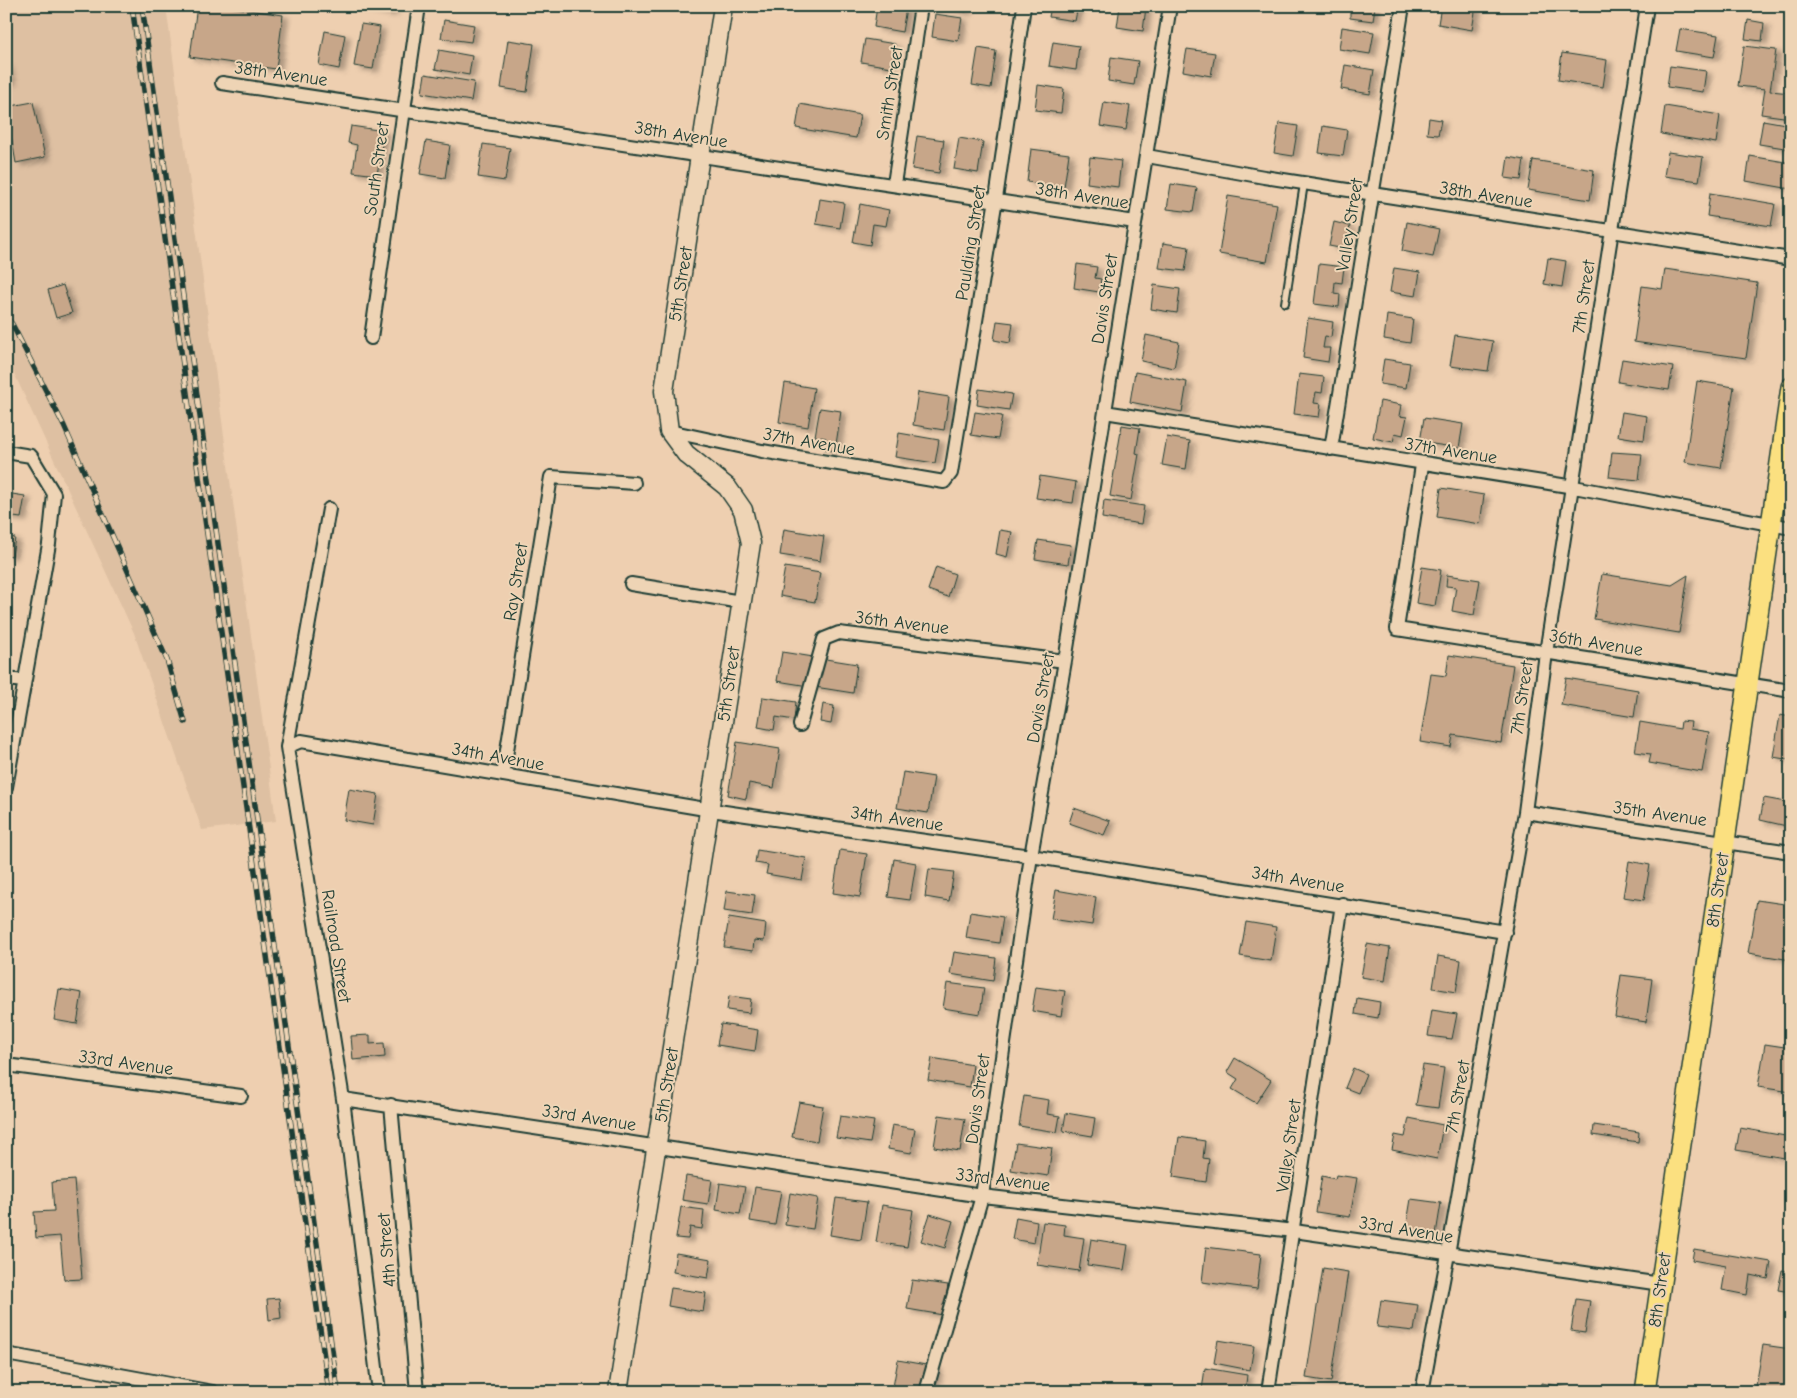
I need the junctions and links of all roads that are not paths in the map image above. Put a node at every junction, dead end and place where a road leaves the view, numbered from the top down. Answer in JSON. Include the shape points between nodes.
{"nodes":[{"id":1,"x":419,"y":6,"type":"edge"},
{"id":2,"x":723,"y":6,"type":"edge"},
{"id":3,"x":921,"y":6,"type":"edge"},
{"id":4,"x":1024,"y":6,"type":"edge"},
{"id":5,"x":1170,"y":6,"type":"edge"},
{"id":6,"x":1403,"y":6,"type":"edge"},
{"id":7,"x":1647,"y":6,"type":"edge"},
{"id":8,"x":222,"y":83,"type":"dead end"},
{"id":9,"x":403,"y":109,"type":"junction"},
{"id":10,"x":701,"y":156,"type":"junction"},
{"id":11,"x":1147,"y":156,"type":"junction"},
{"id":12,"x":894,"y":184,"type":"junction"},
{"id":13,"x":1304,"y":184,"type":"junction"},
{"id":14,"x":1372,"y":195,"type":"junction"},
{"id":15,"x":996,"y":199,"type":"junction"},
{"id":16,"x":1135,"y":222,"type":"junction"},
{"id":17,"x":1612,"y":233,"type":"junction"},
{"id":18,"x":1791,"y":259,"type":"edge"},
{"id":19,"x":1285,"y":303,"type":"dead end"},
{"id":20,"x":371,"y":338,"type":"dead end"},
{"id":21,"x":1791,"y":387,"type":"edge"},
{"id":22,"x":1105,"y":412,"type":"junction"},
{"id":23,"x":669,"y":431,"type":"junction"},
{"id":24,"x":1331,"y":449,"type":"junction"},
{"id":25,"x":6,"y":452,"type":"edge"},
{"id":26,"x":1422,"y":465,"type":"junction"},
{"id":27,"x":944,"y":482,"type":"joint"},
{"id":28,"x":634,"y":483,"type":"dead end"},
{"id":29,"x":1574,"y":487,"type":"junction"},
{"id":30,"x":329,"y":509,"type":"dead end"},
{"id":31,"x":1771,"y":525,"type":"junction"},
{"id":32,"x":1791,"y":528,"type":"edge"},
{"id":33,"x":631,"y":584,"type":"dead end"},
{"id":34,"x":741,"y":602,"type":"junction"},
{"id":35,"x":1546,"y":653,"type":"junction"},
{"id":36,"x":1065,"y":661,"type":"junction"},
{"id":37,"x":6,"y":679,"type":"edge"},
{"id":38,"x":24,"y":682,"type":"junction"},
{"id":39,"x":1748,"y":684,"type":"junction"},
{"id":40,"x":1791,"y":691,"type":"edge"},
{"id":41,"x":800,"y":725,"type":"dead end"},
{"id":42,"x":287,"y":747,"type":"junction"},
{"id":43,"x":503,"y":775,"type":"junction"},
{"id":44,"x":6,"y":787,"type":"edge"},
{"id":45,"x":711,"y":810,"type":"junction"},
{"id":46,"x":1525,"y":812,"type":"junction"},
{"id":47,"x":1725,"y":841,"type":"junction"},
{"id":48,"x":1791,"y":852,"type":"edge"},
{"id":49,"x":1031,"y":856,"type":"junction"},
{"id":50,"x":1342,"y":904,"type":"junction"},
{"id":51,"x":1505,"y":932,"type":"junction"},
{"id":52,"x":6,"y":1065,"type":"edge"},
{"id":53,"x":241,"y":1096,"type":"dead end"},
{"id":54,"x":343,"y":1099,"type":"junction"},
{"id":55,"x":391,"y":1105,"type":"junction"},
{"id":56,"x":657,"y":1146,"type":"junction"},
{"id":57,"x":982,"y":1196,"type":"junction"},
{"id":58,"x":1294,"y":1231,"type":"junction"},
{"id":59,"x":1448,"y":1254,"type":"junction"},
{"id":60,"x":1661,"y":1284,"type":"junction"},
{"id":61,"x":6,"y":1354,"type":"edge"},
{"id":62,"x":213,"y":1392,"type":"edge"},
{"id":63,"x":379,"y":1392,"type":"edge"},
{"id":64,"x":417,"y":1392,"type":"edge"},
{"id":65,"x":618,"y":1392,"type":"edge"},
{"id":66,"x":926,"y":1392,"type":"edge"},
{"id":67,"x":1268,"y":1392,"type":"edge"},
{"id":68,"x":1422,"y":1392,"type":"edge"},
{"id":69,"x":1645,"y":1392,"type":"edge"}],
"edges":[{"from":1,"to":9,"type":"street","name":"South Street"},
{"from":2,"to":10,"type":"street","name":"5th Street"},
{"from":3,"to":12,"type":"street","name":"Smith Street"},
{"from":4,"to":15,"type":"street","name":"Paulding Street"},
{"from":5,"to":11,"type":"street","name":"Davis Street"},
{"from":6,"to":14,"type":"street","name":"Valley Street"},
{"from":7,"to":17,"type":"street","name":"7th Street"},
{"from":8,"to":9,"type":"street","name":"38th Avenue"},
{"from":9,"to":10,"type":"street","name":"38th Avenue"},
{"from":9,"to":20,"type":"street","name":"South Street"},
{"from":10,"to":12,"type":"street","name":"38th Avenue"},
{"from":10,"to":23,"type":"street","name":"5th Street","via":[[664,392]]},
{"from":11,"to":13,"type":"street","name":"38th Avenue"},
{"from":11,"to":16,"type":"street","name":"Davis Street"},
{"from":12,"to":15,"type":"street","name":"38th Avenue"},
{"from":13,"to":14,"type":"street","name":"38th Avenue"},
{"from":13,"to":19,"type":"lane"},
{"from":14,"to":17,"type":"street","name":"38th Avenue"},
{"from":14,"to":24,"type":"street","name":"Valley Street"},
{"from":15,"to":16,"type":"street","name":"38th Avenue"},
{"from":15,"to":27,"type":"street","name":"Paulding Street","via":[[951,473]]},
{"from":16,"to":22,"type":"street","name":"Davis Street"},
{"from":17,"to":18,"type":"street","name":"38th Avenue"},
{"from":17,"to":29,"type":"street","name":"7th Street"},
{"from":21,"to":31,"type":"main road","name":"8th Street"},
{"from":22,"to":24,"type":"street","name":"37th Avenue"},
{"from":22,"to":36,"type":"street","name":"Davis Street"},
{"from":23,"to":27,"type":"street","name":"37th Avenue","via":[[762,451]]},
{"from":23,"to":34,"type":"street","name":"5th Street","via":[[686,454],[727,487],[743,510],[751,543]]},
{"from":24,"to":26,"type":"street","name":"37th Avenue"},
{"from":25,"to":38,"type":"street","via":[[31,456],[54,494],[50,544]]},
{"from":26,"to":29,"type":"street","name":"37th Avenue"},
{"from":26,"to":35,"type":"street","name":"36th Avenue","via":[[1397,628]]},
{"from":28,"to":43,"type":"street","name":"Ray Street","via":[[551,477]]},
{"from":29,"to":31,"type":"street","name":"37th Avenue"},
{"from":29,"to":35,"type":"street","name":"7th Street"},
{"from":30,"to":42,"type":"street","name":"Railroad Street"},
{"from":31,"to":32,"type":"street","name":"37th Avenue"},
{"from":31,"to":39,"type":"main road","name":"8th Street"},
{"from":33,"to":34,"type":"street"},
{"from":34,"to":45,"type":"street","name":"5th Street"},
{"from":35,"to":39,"type":"street","name":"36th Avenue"},
{"from":35,"to":46,"type":"street","name":"7th Street"},
{"from":36,"to":41,"type":"street","name":"36th Avenue","via":[[839,633],[824,640]]},
{"from":36,"to":49,"type":"street","name":"Davis Street"},
{"from":37,"to":38,"type":"street"},
{"from":38,"to":44,"type":"street"},
{"from":39,"to":40,"type":"street","name":"36th Avenue"},
{"from":39,"to":47,"type":"main road","name":"8th Street"},
{"from":42,"to":43,"type":"street","name":"34th Avenue","via":[[301,741]]},
{"from":42,"to":54,"type":"street","name":"Railroad Street"},
{"from":43,"to":45,"type":"street","name":"34th Avenue"},
{"from":45,"to":49,"type":"street","name":"34th Avenue"},
{"from":45,"to":56,"type":"street","name":"5th Street"},
{"from":46,"to":47,"type":"street","name":"35th Avenue"},
{"from":46,"to":51,"type":"street","name":"7th Street"},
{"from":47,"to":48,"type":"street","name":"35th Avenue"},
{"from":47,"to":60,"type":"main road","name":"8th Street"},
{"from":49,"to":50,"type":"street","name":"34th Avenue"},
{"from":49,"to":57,"type":"street","name":"Davis Street"},
{"from":50,"to":51,"type":"street","name":"34th Avenue"},
{"from":50,"to":58,"type":"street","name":"Valley Street"},
{"from":51,"to":59,"type":"street","name":"7th Street"},
{"from":52,"to":53,"type":"street","name":"33rd Avenue"},
{"from":54,"to":55,"type":"street","name":"33rd Avenue"},
{"from":54,"to":63,"type":"street","name":"Railroad Street"},
{"from":55,"to":56,"type":"street","name":"33rd Avenue"},
{"from":55,"to":64,"type":"street","name":"4th Street"},
{"from":56,"to":57,"type":"street","name":"33rd Avenue"},
{"from":56,"to":65,"type":"street","name":"5th Street"},
{"from":57,"to":58,"type":"street","name":"33rd Avenue"},
{"from":57,"to":66,"type":"street","name":"Davis Street"},
{"from":58,"to":59,"type":"street","name":"33rd Avenue"},
{"from":58,"to":67,"type":"street","name":"Valley Street"},
{"from":59,"to":60,"type":"street","name":"33rd Avenue"},
{"from":59,"to":68,"type":"street","name":"7th Street"},
{"from":60,"to":69,"type":"main road","name":"8th Street"},
{"from":61,"to":62,"type":"street"}]}
